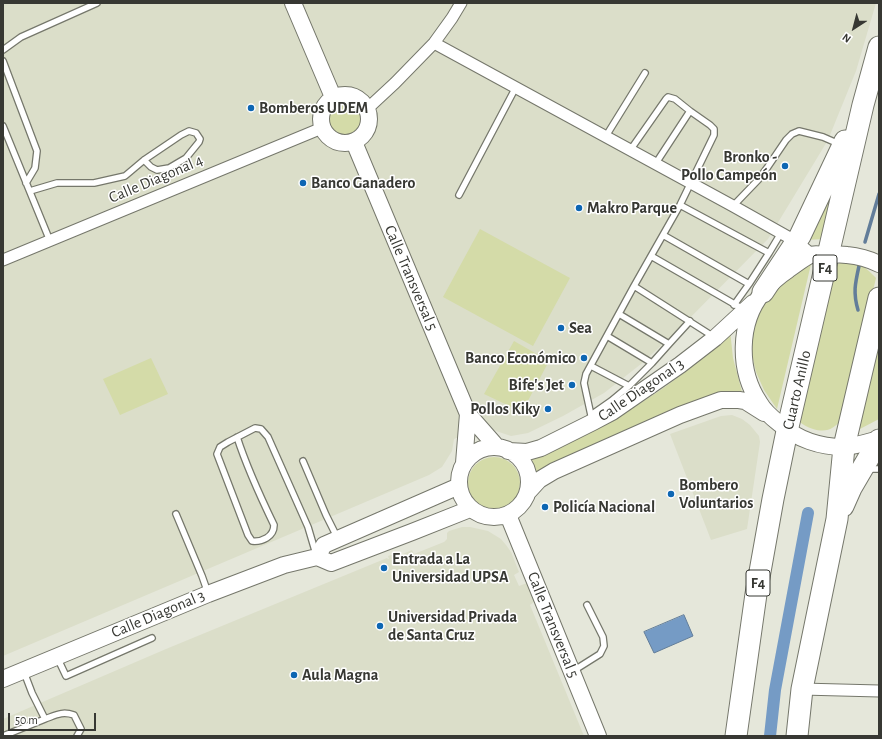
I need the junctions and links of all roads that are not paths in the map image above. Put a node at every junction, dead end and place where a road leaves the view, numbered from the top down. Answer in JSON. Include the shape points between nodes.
{"nodes":[{"id":1,"x":97,"y":3,"type":"edge"},
{"id":2,"x":293,"y":3,"type":"edge"},
{"id":3,"x":461,"y":3,"type":"edge"},
{"id":4,"x":434,"y":43,"type":"junction"},
{"id":5,"x":879,"y":48,"type":"edge"},
{"id":6,"x":3,"y":50,"type":"edge"},
{"id":7,"x":3,"y":61,"type":"edge"},
{"id":8,"x":645,"y":73,"type":"dead end"},
{"id":9,"x":516,"y":87,"type":"junction"},
{"id":10,"x":333,"y":97,"type":"junction"},
{"id":11,"x":367,"y":109,"type":"junction"},
{"id":12,"x":690,"y":111,"type":"junction"},
{"id":13,"x":3,"y":126,"type":"edge"},
{"id":14,"x":322,"y":128,"type":"junction"},
{"id":15,"x":606,"y":136,"type":"junction"},
{"id":16,"x":354,"y":142,"type":"junction"},
{"id":17,"x":848,"y":147,"type":"junction"},
{"id":18,"x":631,"y":149,"type":"junction"},
{"id":19,"x":144,"y":160,"type":"junction"},
{"id":20,"x":656,"y":163,"type":"junction"},
{"id":21,"x":26,"y":182,"type":"junction"},
{"id":22,"x":691,"y":182,"type":"junction"},
{"id":23,"x":30,"y":191,"type":"junction"},
{"id":24,"x":459,"y":194,"type":"dead end"},
{"id":25,"x":680,"y":205,"type":"junction"},
{"id":26,"x":733,"y":206,"type":"junction"},
{"id":27,"x":663,"y":235,"type":"junction"},
{"id":28,"x":50,"y":241,"type":"junction"},
{"id":29,"x":804,"y":246,"type":"junction"},
{"id":30,"x":770,"y":253,"type":"junction"},
{"id":31,"x":651,"y":256,"type":"junction"},
{"id":32,"x":3,"y":260,"type":"edge"},
{"id":33,"x":879,"y":264,"type":"edge"},
{"id":34,"x":634,"y":286,"type":"junction"},
{"id":35,"x":757,"y":291,"type":"junction"},
{"id":36,"x":879,"y":298,"type":"edge"},
{"id":37,"x":740,"y":308,"type":"junction"},
{"id":38,"x":619,"y":314,"type":"junction"},
{"id":39,"x":690,"y":321,"type":"junction"},
{"id":40,"x":607,"y":336,"type":"junction"},
{"id":41,"x":715,"y":338,"type":"junction"},
{"id":42,"x":669,"y":344,"type":"junction"},
{"id":43,"x":652,"y":363,"type":"junction"},
{"id":44,"x":591,"y":366,"type":"junction"},
{"id":45,"x":629,"y":386,"type":"junction"},
{"id":46,"x":468,"y":414,"type":"junction"},
{"id":47,"x":769,"y":416,"type":"junction"},
{"id":48,"x":592,"y":418,"type":"junction"},
{"id":49,"x":787,"y":431,"type":"junction"},
{"id":50,"x":237,"y":438,"type":"junction"},
{"id":51,"x":879,"y":439,"type":"edge"},
{"id":52,"x":844,"y":447,"type":"junction"},
{"id":53,"x":503,"y":449,"type":"junction"},
{"id":54,"x":303,"y":461,"type":"dead end"},
{"id":55,"x":464,"y":464,"type":"junction"},
{"id":56,"x":870,"y":469,"type":"edge"},
{"id":57,"x":459,"y":486,"type":"junction"},
{"id":58,"x":528,"y":492,"type":"junction"},
{"id":59,"x":470,"y":508,"type":"junction"},
{"id":60,"x":176,"y":514,"type":"dead end"},
{"id":61,"x":508,"y":515,"type":"junction"},
{"id":62,"x":837,"y":519,"type":"junction"},
{"id":63,"x":366,"y":527,"type":"junction"},
{"id":64,"x":338,"y":539,"type":"junction"},
{"id":65,"x":374,"y":546,"type":"junction"},
{"id":66,"x":317,"y":557,"type":"junction"},
{"id":67,"x":208,"y":594,"type":"junction"},
{"id":68,"x":588,"y":605,"type":"dead end"},
{"id":69,"x":152,"y":638,"type":"dead end"},
{"id":70,"x":57,"y":656,"type":"junction"},
{"id":71,"x":23,"y":671,"type":"junction"},
{"id":72,"x":572,"y":672,"type":"junction"},
{"id":73,"x":3,"y":679,"type":"edge"},
{"id":74,"x":802,"y":689,"type":"junction"},
{"id":75,"x":879,"y":691,"type":"edge"},
{"id":76,"x":45,"y":718,"type":"junction"},
{"id":77,"x":3,"y":736,"type":"edge"},
{"id":78,"x":77,"y":736,"type":"edge"},
{"id":79,"x":598,"y":736,"type":"edge"},
{"id":80,"x":736,"y":736,"type":"edge"},
{"id":81,"x":796,"y":736,"type":"edge"}],
"edges":[{"from":1,"to":6,"type":"lane","via":[[21,37]]},
{"from":2,"to":10,"type":"main road"},
{"from":3,"to":4,"type":"street"},
{"from":4,"to":9,"type":"street"},
{"from":4,"to":11,"type":"street"},
{"from":5,"to":17,"type":"highway"},
{"from":7,"to":21,"type":"lane","via":[[37,151],[34,168]]},
{"from":8,"to":15,"type":"lane"},
{"from":9,"to":15,"type":"street"},
{"from":9,"to":24,"type":"lane"},
{"from":10,"to":11,"type":"main road","via":[[349,95],[363,103]]},
{"from":10,"to":14,"type":"main road","via":[[323,107],[320,121]]},
{"from":11,"to":16,"type":"main road","via":[[369,125],[366,132]]},
{"from":12,"to":18,"type":"lane","via":[[675,99],[668,97]]},
{"from":12,"to":20,"type":"lane"},
{"from":12,"to":22,"type":"lane","via":[[714,129],[714,135]]},
{"from":13,"to":21,"type":"lane"},
{"from":14,"to":16,"type":"main road","via":[[331,140],[346,144]]},
{"from":14,"to":28,"type":"street","name":"Calle Diagonal 4"},
{"from":15,"to":18,"type":"street"},
{"from":16,"to":46,"type":"main road","name":"Calle Transversal 5"},
{"from":17,"to":26,"type":"lane","via":[[799,131],[792,134],[768,168]]},
{"from":17,"to":29,"type":"highway"},
{"from":17,"to":29,"type":"highway","name":"Cuarto Anillo","number":"F4"},
{"from":18,"to":20,"type":"street"},
{"from":19,"to":19,"type":"lane","via":[[181,134],[193,131],[200,139],[186,158],[169,168],[157,170]]},
{"from":19,"to":23,"type":"lane","via":[[125,176],[94,183],[57,183]]},
{"from":20,"to":22,"type":"street"},
{"from":21,"to":23,"type":"lane"},
{"from":22,"to":25,"type":"lane"},
{"from":22,"to":26,"type":"street"},
{"from":23,"to":28,"type":"lane"},
{"from":25,"to":27,"type":"lane"},
{"from":25,"to":30,"type":"lane"},
{"from":26,"to":29,"type":"street"},
{"from":27,"to":31,"type":"lane"},
{"from":27,"to":35,"type":"lane"},
{"from":28,"to":32,"type":"street","name":"Calle Diagonal 4"},
{"from":29,"to":30,"type":"lane"},
{"from":29,"to":33,"type":"main road","via":[[868,259]]},
{"from":29,"to":35,"type":"highway"},
{"from":29,"to":49,"type":"highway","name":"Cuarto Anillo","number":"F4"},
{"from":30,"to":35,"type":"lane"},
{"from":31,"to":34,"type":"lane"},
{"from":31,"to":37,"type":"lane"},
{"from":34,"to":38,"type":"lane"},
{"from":34,"to":39,"type":"lane"},
{"from":35,"to":37,"type":"main road","name":"Calle Diagonal 3"},
{"from":35,"to":47,"type":"main road","via":[[744,338],[744,355],[751,388]]},
{"from":36,"to":52,"type":"highway"},
{"from":37,"to":41,"type":"main road","name":"Calle Diagonal 3"},
{"from":38,"to":40,"type":"lane"},
{"from":38,"to":42,"type":"lane"},
{"from":39,"to":41,"type":"lane"},
{"from":39,"to":42,"type":"lane"},
{"from":40,"to":43,"type":"lane"},
{"from":40,"to":44,"type":"lane"},
{"from":41,"to":48,"type":"main road","name":"Calle Diagonal 3","via":[[612,412]]},
{"from":42,"to":43,"type":"lane"},
{"from":43,"to":45,"type":"lane"},
{"from":44,"to":45,"type":"lane"},
{"from":44,"to":48,"type":"lane","via":[[584,383]]},
{"from":45,"to":48,"type":"lane"},
{"from":46,"to":53,"type":"main road","name":"Calle Transversal 5"},
{"from":46,"to":55,"type":"main road","name":"Calle Transversal 5"},
{"from":47,"to":49,"type":"main road"},
{"from":47,"to":58,"type":"main road","name":"Calle Diagonal 3","via":[[745,401],[721,400],[673,418],[554,471],[539,480]]},
{"from":48,"to":53,"type":"main road","name":"Calle Diagonal 3","via":[[541,448],[527,452]]},
{"from":49,"to":52,"type":"main road","via":[[811,442]]},
{"from":49,"to":80,"type":"highway","name":"Cuarto Anillo","number":"F4","via":[[756,594]]},
{"from":50,"to":50,"type":"lane","via":[[220,447],[217,454],[248,535],[252,541],[258,542],[270,535],[274,525],[251,477]]},
{"from":50,"to":66,"type":"lane","via":[[255,428],[261,429],[268,437],[308,527]]},
{"from":51,"to":52,"type":"main road"},
{"from":51,"to":56,"type":"highway"},
{"from":52,"to":62,"type":"highway"},
{"from":53,"to":55,"type":"main road","via":[[490,447],[478,451]]},
{"from":53,"to":58,"type":"main road","via":[[519,458],[526,468]]},
{"from":54,"to":64,"type":"lane"},
{"from":55,"to":57,"type":"main road"},
{"from":56,"to":62,"type":"highway","via":[[851,488]]},
{"from":57,"to":59,"type":"main road","via":[[462,498]]},
{"from":57,"to":63,"type":"main road"},
{"from":58,"to":61,"type":"main road","via":[[522,504]]},
{"from":59,"to":61,"type":"main road","via":[[482,516],[495,518]]},
{"from":59,"to":65,"type":"main road","name":"Calle Diagonal 3"},
{"from":60,"to":67,"type":"lane"},
{"from":61,"to":72,"type":"main road","name":"Calle Transversal 5"},
{"from":62,"to":74,"type":"highway"},
{"from":63,"to":64,"type":"main road"},
{"from":63,"to":65,"type":"main road"},
{"from":64,"to":66,"type":"main road","via":[[324,545]]},
{"from":65,"to":66,"type":"main road","name":"Calle Diagonal 3","via":[[331,563]]},
{"from":66,"to":67,"type":"main road","name":"Calle Diagonal 3","via":[[284,565]]},
{"from":67,"to":70,"type":"main road","name":"Calle Diagonal 3"},
{"from":68,"to":72,"type":"lane","via":[[603,637],[604,646],[600,654]]},
{"from":69,"to":70,"type":"lane","via":[[66,676]]},
{"from":70,"to":71,"type":"main road","name":"Calle Diagonal 3"},
{"from":71,"to":73,"type":"main road","name":"Calle Diagonal 3"},
{"from":71,"to":76,"type":"lane"},
{"from":72,"to":79,"type":"main road","name":"Calle Transversal 5"},
{"from":74,"to":75,"type":"street"},
{"from":74,"to":81,"type":"highway"},
{"from":76,"to":77,"type":"lane"},
{"from":76,"to":78,"type":"lane","via":[[67,713],[74,715],[81,729]]}]}
